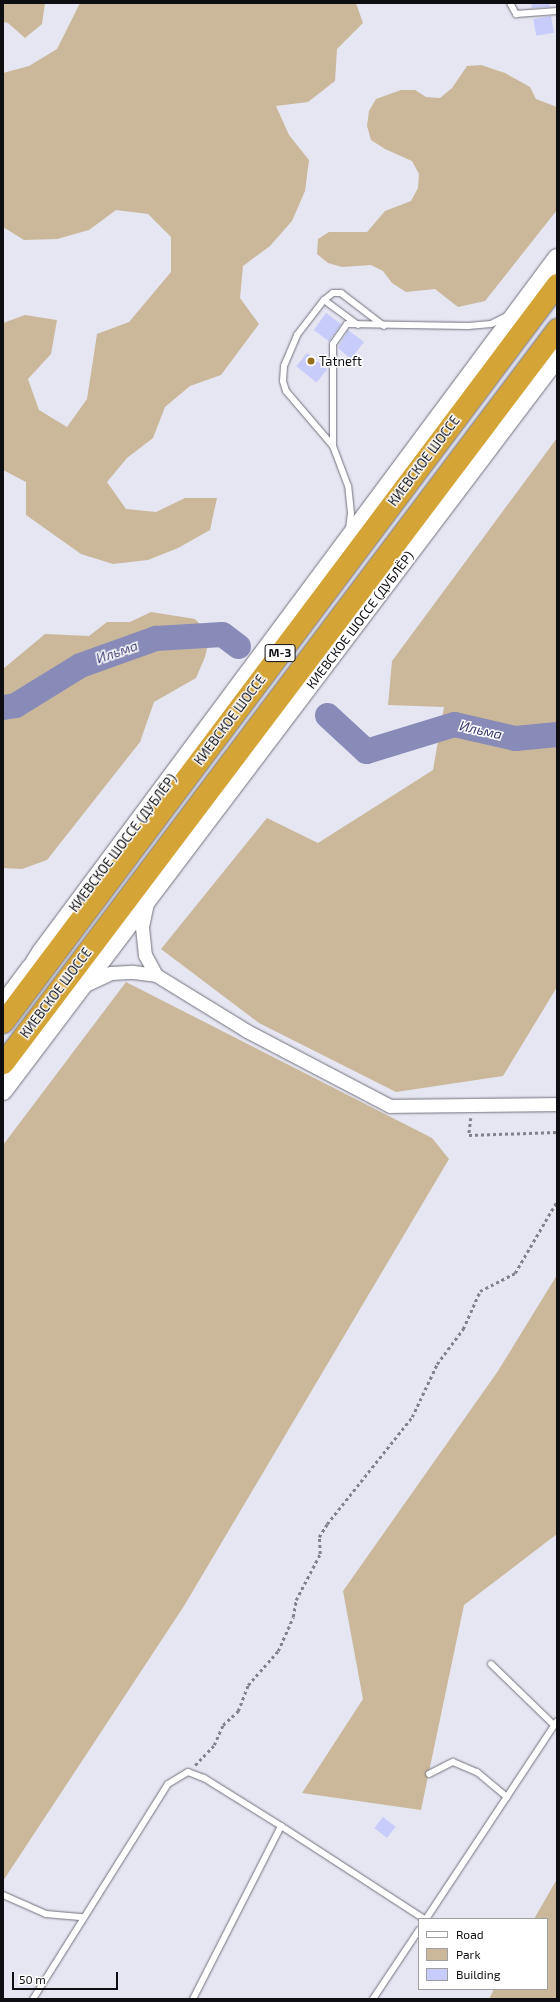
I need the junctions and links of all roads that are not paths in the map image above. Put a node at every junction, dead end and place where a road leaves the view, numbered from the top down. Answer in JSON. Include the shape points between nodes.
{"nodes":[{"id":1,"x":510,"y":3,"type":"edge"},
{"id":2,"x":557,"y":11,"type":"edge"},
{"id":3,"x":557,"y":258,"type":"edge"},
{"id":4,"x":557,"y":284,"type":"edge"},
{"id":5,"x":324,"y":300,"type":"junction"},
{"id":6,"x":517,"y":311,"type":"junction"},
{"id":7,"x":358,"y":325,"type":"junction"},
{"id":8,"x":384,"y":326,"type":"junction"},
{"id":9,"x":557,"y":328,"type":"edge"},
{"id":10,"x":557,"y":358,"type":"edge"},
{"id":11,"x":333,"y":446,"type":"junction"},
{"id":12,"x":347,"y":541,"type":"junction"},
{"id":13,"x":147,"y":903,"type":"junction"},
{"id":14,"x":41,"y":952,"type":"junction"},
{"id":15,"x":156,"y":975,"type":"junction"},
{"id":16,"x":85,"y":985,"type":"junction"},
{"id":17,"x":3,"y":1003,"type":"edge"},
{"id":18,"x":3,"y":1015,"type":"edge"},
{"id":19,"x":3,"y":1022,"type":"edge"},
{"id":20,"x":3,"y":1063,"type":"edge"},
{"id":21,"x":3,"y":1091,"type":"edge"},
{"id":22,"x":557,"y":1104,"type":"edge"},
{"id":23,"x":491,"y":1664,"type":"dead end"},
{"id":24,"x":556,"y":1723,"type":"edge"},
{"id":25,"x":429,"y":1774,"type":"dead end"},
{"id":26,"x":507,"y":1797,"type":"junction"},
{"id":27,"x":281,"y":1826,"type":"junction"},
{"id":28,"x":3,"y":1895,"type":"edge"},
{"id":29,"x":83,"y":1917,"type":"junction"},
{"id":30,"x":423,"y":1918,"type":"edge"},
{"id":31,"x":426,"y":1918,"type":"edge"},
{"id":32,"x":418,"y":1932,"type":"edge"},
{"id":33,"x":33,"y":1999,"type":"edge"},
{"id":34,"x":193,"y":1999,"type":"edge"},
{"id":35,"x":373,"y":1999,"type":"edge"}],
"edges":[{"from":1,"to":2,"type":"lane","via":[[516,14]]},
{"from":3,"to":6,"type":"main road","name":"КИЕВСКОЕ ШОССЕ (ДУБЛЁР)"},
{"from":4,"to":19,"type":"highway","name":"КИЕВСКОЕ ШОССЕ","number":"М-3"},
{"from":5,"to":7,"type":"lane"},
{"from":5,"to":8,"type":"lane","via":[[333,293],[341,293]]},
{"from":5,"to":11,"type":"lane","via":[[297,335],[284,366],[283,381],[290,396]]},
{"from":6,"to":8,"type":"lane","via":[[491,324]]},
{"from":6,"to":12,"type":"main road","name":"КИЕВСКОЕ ШОССЕ (ДУБЛЁР)"},
{"from":7,"to":8,"type":"lane"},
{"from":7,"to":11,"type":"lane","via":[[347,324],[334,344]]},
{"from":9,"to":20,"type":"highway","name":"КИЕВСКОЕ ШОССЕ","number":"М-3"},
{"from":10,"to":13,"type":"main road","name":"КИЕВСКОЕ ШОССЕ (ДУБЛЁР)"},
{"from":11,"to":12,"type":"lane","via":[[348,486],[352,513]]},
{"from":12,"to":14,"type":"main road","name":"КИЕВСКОЕ ШОССЕ (ДУБЛЁР)"},
{"from":13,"to":15,"type":"street","via":[[142,927],[145,956]]},
{"from":13,"to":16,"type":"main road","name":"КИЕВСКОЕ ШОССЕ (ДУБЛЁР)"},
{"from":14,"to":17,"type":"street","name":"КИЕВСКОЕ ШОССЕ (ДУБЛЁР)"},
{"from":14,"to":18,"type":"main road"},
{"from":15,"to":16,"type":"street","via":[[111,973]]},
{"from":15,"to":22,"type":"street","via":[[247,1031],[390,1106]]},
{"from":16,"to":21,"type":"main road","name":"КИЕВСКОЕ ШОССЕ (ДУБЛЁР)"},
{"from":23,"to":24,"type":"lane"},
{"from":24,"to":26,"type":"lane"},
{"from":25,"to":26,"type":"lane","via":[[453,1762],[477,1772]]},
{"from":26,"to":31,"type":"lane"},
{"from":27,"to":29,"type":"lane","via":[[204,1778],[188,1772],[168,1784]]},
{"from":27,"to":30,"type":"lane"},
{"from":27,"to":34,"type":"lane"},
{"from":28,"to":29,"type":"lane","via":[[46,1914]]},
{"from":29,"to":33,"type":"lane"},
{"from":32,"to":35,"type":"lane"}]}
